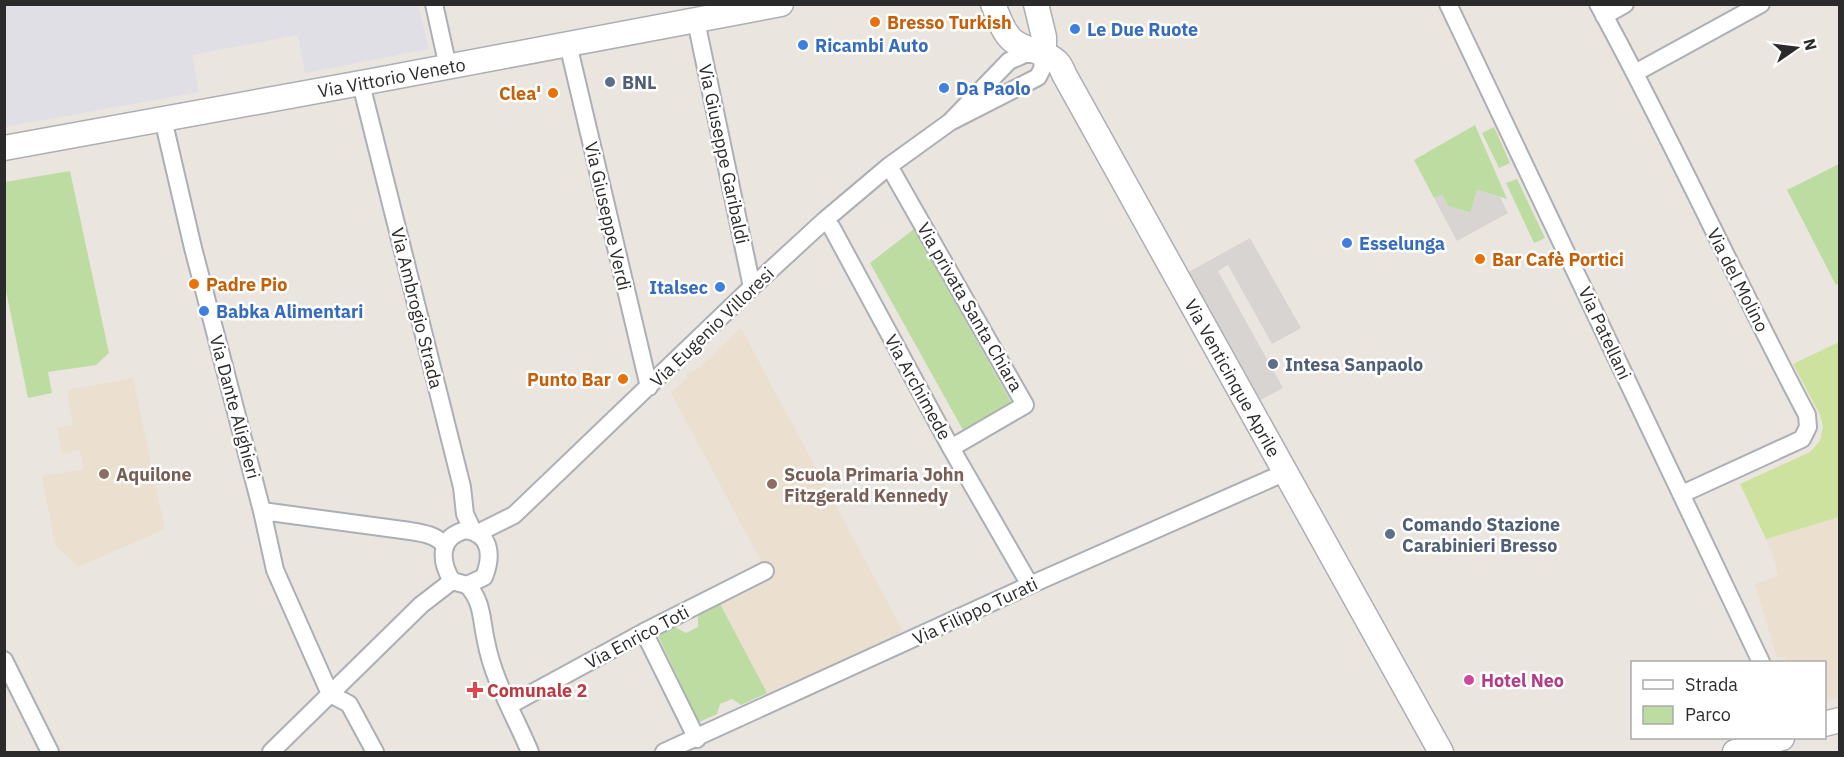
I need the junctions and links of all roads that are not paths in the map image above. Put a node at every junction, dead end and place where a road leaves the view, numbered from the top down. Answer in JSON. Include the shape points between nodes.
{"nodes":[{"id":1,"x":434,"y":4,"type":"edge"},
{"id":2,"x":781,"y":4,"type":"edge"},
{"id":3,"x":993,"y":4,"type":"edge"},
{"id":4,"x":1036,"y":4,"type":"edge"},
{"id":5,"x":1448,"y":4,"type":"edge"},
{"id":6,"x":1625,"y":4,"type":"edge"},
{"id":7,"x":1761,"y":4,"type":"edge"},
{"id":8,"x":1601,"y":10,"type":"edge"},
{"id":9,"x":696,"y":21,"type":"junction"},
{"id":10,"x":568,"y":45,"type":"junction"},
{"id":11,"x":1044,"y":54,"type":"junction"},
{"id":12,"x":448,"y":67,"type":"junction"},
{"id":13,"x":1635,"y":73,"type":"junction"},
{"id":14,"x":361,"y":84,"type":"junction"},
{"id":15,"x":163,"y":119,"type":"junction"},
{"id":16,"x":950,"y":122,"type":"junction"},
{"id":17,"x":4,"y":148,"type":"edge"},
{"id":18,"x":888,"y":166,"type":"junction"},
{"id":19,"x":825,"y":220,"type":"junction"},
{"id":20,"x":752,"y":287,"type":"junction"},
{"id":21,"x":649,"y":387,"type":"junction"},
{"id":22,"x":951,"y":448,"type":"junction"},
{"id":23,"x":1286,"y":472,"type":"junction"},
{"id":24,"x":1682,"y":494,"type":"junction"},
{"id":25,"x":262,"y":511,"type":"junction"},
{"id":26,"x":475,"y":532,"type":"junction"},
{"id":27,"x":444,"y":554,"type":"junction"},
{"id":28,"x":765,"y":571,"type":"dead end"},
{"id":29,"x":460,"y":583,"type":"junction"},
{"id":30,"x":1030,"y":585,"type":"junction"},
{"id":31,"x":421,"y":605,"type":"junction"},
{"id":32,"x":644,"y":632,"type":"junction"},
{"id":33,"x":4,"y":660,"type":"edge"},
{"id":34,"x":1760,"y":661,"type":"edge"},
{"id":35,"x":330,"y":693,"type":"junction"},
{"id":36,"x":510,"y":705,"type":"junction"},
{"id":37,"x":697,"y":739,"type":"junction"},
{"id":38,"x":1778,"y":739,"type":"edge"},
{"id":39,"x":1750,"y":746,"type":"edge"},
{"id":40,"x":50,"y":753,"type":"edge"},
{"id":41,"x":271,"y":753,"type":"edge"},
{"id":42,"x":375,"y":753,"type":"edge"},
{"id":43,"x":530,"y":753,"type":"edge"},
{"id":44,"x":664,"y":753,"type":"edge"},
{"id":45,"x":1441,"y":753,"type":"edge"}],
"edges":[{"from":1,"to":12,"type":"street"},
{"from":2,"to":9,"type":"street","name":"Via Vittorio Veneto"},
{"from":3,"to":11,"type":"street","via":[[1010,38]]},
{"from":4,"to":11,"type":"street"},
{"from":5,"to":24,"type":"street","name":"Via Patellani"},
{"from":6,"to":8,"type":"street"},
{"from":7,"to":13,"type":"street"},
{"from":8,"to":13,"type":"street","name":"Via del Molino"},
{"from":9,"to":10,"type":"street","name":"Via Vittorio Veneto"},
{"from":9,"to":20,"type":"street","name":"Via Giuseppe Garibaldi"},
{"from":10,"to":12,"type":"street","name":"Via Vittorio Veneto"},
{"from":10,"to":21,"type":"street","name":"Via Giuseppe Verdi"},
{"from":11,"to":16,"type":"street","name":"Via Eugenio Villoresi","via":[[1025,54],[1009,62]]},
{"from":11,"to":16,"type":"street","name":"Via Eugenio Villoresi","via":[[1038,76]]},
{"from":11,"to":23,"type":"street","name":"Via Venticinque Aprile","via":[[1057,62],[1071,84]]},
{"from":12,"to":14,"type":"street","name":"Via Vittorio Veneto"},
{"from":13,"to":24,"type":"street","name":"Via del Molino","via":[[1807,415],[1808,427],[1802,439]]},
{"from":14,"to":15,"type":"street","name":"Via Vittorio Veneto"},
{"from":14,"to":26,"type":"street","name":"Via Ambrogio Strada","via":[[462,487],[465,514]]},
{"from":15,"to":17,"type":"street","name":"Via Vittorio Veneto"},
{"from":15,"to":25,"type":"street","name":"Via Dante Alighieri","via":[[192,248]]},
{"from":16,"to":18,"type":"street","name":"Via Eugenio Villoresi"},
{"from":18,"to":19,"type":"street","name":"Via Eugenio Villoresi"},
{"from":18,"to":22,"type":"street","name":"Via privata Santa Chiara","via":[[1026,405]]},
{"from":19,"to":20,"type":"street","name":"Via Eugenio Villoresi"},
{"from":19,"to":22,"type":"street","name":"Via Archimede"},
{"from":20,"to":21,"type":"street","name":"Via Eugenio Villoresi"},
{"from":21,"to":26,"type":"street","name":"Via Eugenio Villoresi","via":[[514,515]]},
{"from":22,"to":30,"type":"street","name":"Via Archimede"},
{"from":23,"to":30,"type":"street","name":"Via Filippo Turati"},
{"from":23,"to":45,"type":"street","name":"Via Venticinque Aprile"},
{"from":24,"to":34,"type":"street","name":"Via Patellani"},
{"from":25,"to":27,"type":"street","via":[[419,532],[440,540]]},
{"from":25,"to":35,"type":"street","name":"Via Dante Alighieri","via":[[275,570]]},
{"from":26,"to":27,"type":"street","via":[[458,532]]},
{"from":26,"to":29,"type":"street","via":[[487,544],[490,560],[484,577]]},
{"from":27,"to":29,"type":"street"},
{"from":27,"to":31,"type":"street"},
{"from":28,"to":32,"type":"street","name":"Via Enrico Toti"},
{"from":29,"to":31,"type":"street"},
{"from":29,"to":36,"type":"street","via":[[476,593],[491,666]]},
{"from":30,"to":37,"type":"street","name":"Via Filippo Turati"},
{"from":31,"to":35,"type":"street"},
{"from":32,"to":36,"type":"street","name":"Via Enrico Toti"},
{"from":32,"to":37,"type":"street"},
{"from":33,"to":40,"type":"street"},
{"from":35,"to":41,"type":"street"},
{"from":35,"to":42,"type":"street","via":[[349,704]]},
{"from":36,"to":43,"type":"street"},
{"from":37,"to":44,"type":"street","name":"Via Filippo Turati"},
{"from":38,"to":39,"type":"street"}]}
